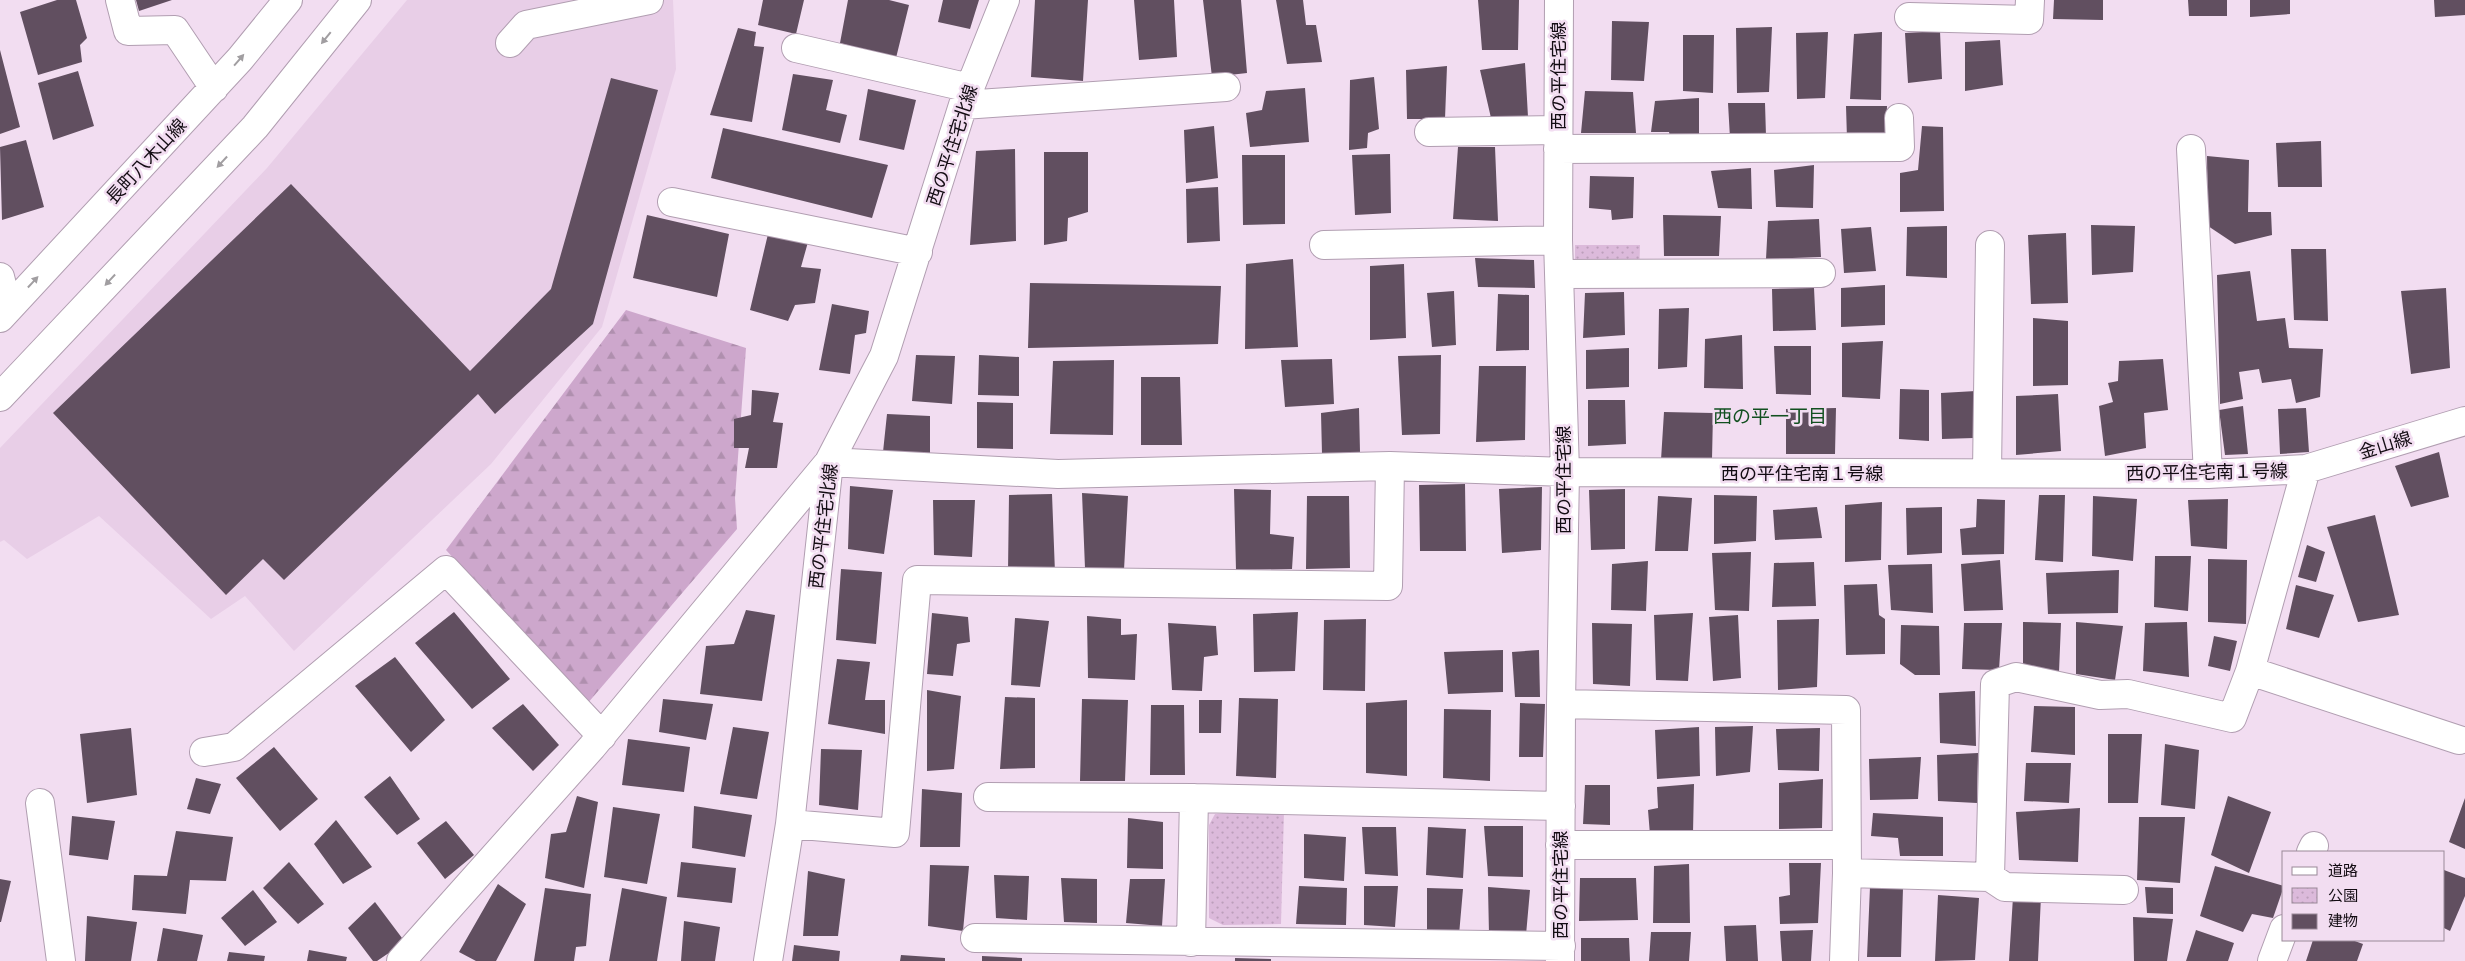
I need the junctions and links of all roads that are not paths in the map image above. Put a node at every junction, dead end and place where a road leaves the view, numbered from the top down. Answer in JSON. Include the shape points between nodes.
{"nodes":[{"id":1,"x":120,"y":0,"type":"edge"},
{"id":2,"x":288,"y":0,"type":"edge"},
{"id":3,"x":357,"y":0,"type":"edge"},
{"id":4,"x":649,"y":0,"type":"edge"},
{"id":5,"x":1005,"y":0,"type":"edge"},
{"id":6,"x":1559,"y":0,"type":"edge"},
{"id":7,"x":2030,"y":0,"type":"edge"},
{"id":8,"x":1909,"y":17,"type":"dead end"},
{"id":9,"x":510,"y":43,"type":"dead end"},
{"id":10,"x":796,"y":48,"type":"dead end"},
{"id":11,"x":1226,"y":87,"type":"dead end"},
{"id":12,"x":214,"y":88,"type":"junction"},
{"id":13,"x":966,"y":97,"type":"junction"},
{"id":14,"x":1899,"y":118,"type":"dead end"},
{"id":15,"x":1429,"y":132,"type":"dead end"},
{"id":16,"x":1558,"y":139,"type":"junction"},
{"id":17,"x":2191,"y":149,"type":"dead end"},
{"id":18,"x":672,"y":202,"type":"dead end"},
{"id":19,"x":1558,"y":240,"type":"junction"},
{"id":20,"x":1990,"y":244,"type":"dead end"},
{"id":21,"x":1324,"y":245,"type":"dead end"},
{"id":22,"x":918,"y":252,"type":"junction"},
{"id":23,"x":1821,"y":273,"type":"dead end"},
{"id":24,"x":1560,"y":274,"type":"junction"},
{"id":25,"x":0,"y":277,"type":"edge"},
{"id":26,"x":4,"y":314,"type":"edge"},
{"id":27,"x":0,"y":397,"type":"edge"},
{"id":28,"x":2465,"y":421,"type":"edge"},
{"id":29,"x":829,"y":462,"type":"junction"},
{"id":30,"x":1390,"y":466,"type":"junction"},
{"id":31,"x":2306,"y":469,"type":"junction"},
{"id":32,"x":1565,"y":472,"type":"junction"},
{"id":33,"x":1987,"y":473,"type":"junction"},
{"id":34,"x":2208,"y":474,"type":"junction"},
{"id":35,"x":2250,"y":670,"type":"junction"},
{"id":36,"x":1561,"y":704,"type":"junction"},
{"id":37,"x":602,"y":736,"type":"junction"},
{"id":38,"x":2459,"y":740,"type":"dead end"},
{"id":39,"x":204,"y":752,"type":"dead end"},
{"id":40,"x":988,"y":797,"type":"dead end"},
{"id":41,"x":1194,"y":798,"type":"junction"},
{"id":42,"x":40,"y":803,"type":"dead end"},
{"id":43,"x":1560,"y":806,"type":"junction"},
{"id":44,"x":790,"y":824,"type":"junction"},
{"id":45,"x":1560,"y":845,"type":"junction"},
{"id":46,"x":1845,"y":845,"type":"junction"},
{"id":47,"x":1847,"y":873,"type":"junction"},
{"id":48,"x":1990,"y":877,"type":"junction"},
{"id":49,"x":2124,"y":890,"type":"dead end"},
{"id":50,"x":2282,"y":934,"type":"edge"},
{"id":51,"x":975,"y":938,"type":"dead end"},
{"id":52,"x":1191,"y":942,"type":"junction"},
{"id":53,"x":1560,"y":954,"type":"edge"},
{"id":54,"x":61,"y":961,"type":"edge"},
{"id":55,"x":401,"y":961,"type":"edge"},
{"id":56,"x":768,"y":961,"type":"edge"},
{"id":57,"x":1844,"y":961,"type":"edge"},
{"id":58,"x":2272,"y":961,"type":"edge"}],
"edges":[{"from":1,"to":12,"type":"street","via":[[128,31],[175,30]]},
{"from":12,"to":2,"type":"street","name":"長町八木山線","one_way":true},
{"from":3,"to":27,"type":"street","one_way":true,"via":[[255,127]]},
{"from":4,"to":9,"type":"street","via":[[526,25]]},
{"from":5,"to":13,"type":"street","name":"西の平住宅北線"},
{"from":6,"to":16,"type":"street","name":"西の平住宅線"},
{"from":7,"to":8,"type":"street","via":[[2029,20]]},
{"from":10,"to":13,"type":"street"},
{"from":11,"to":13,"type":"street"},
{"from":26,"to":12,"type":"street","name":"長町八木山線","one_way":true},
{"from":13,"to":22,"type":"street","name":"西の平住宅北線"},
{"from":14,"to":16,"type":"street","via":[[1900,146]]},
{"from":15,"to":16,"type":"street"},
{"from":16,"to":19,"type":"street","name":"西の平住宅線"},
{"from":17,"to":34,"type":"street"},
{"from":18,"to":22,"type":"street"},
{"from":19,"to":21,"type":"street"},
{"from":19,"to":24,"type":"street","name":"西の平住宅線"},
{"from":20,"to":33,"type":"street"},
{"from":22,"to":29,"type":"street","name":"西の平住宅北線","via":[[884,356]]},
{"from":23,"to":24,"type":"street"},
{"from":24,"to":32,"type":"street","name":"西の平住宅線"},
{"from":25,"to":26,"type":"street"},
{"from":28,"to":31,"type":"street","name":"金山線"},
{"from":29,"to":30,"type":"street","name":"西の平住宅南１号線","via":[[1058,474]]},
{"from":29,"to":37,"type":"street"},
{"from":29,"to":44,"type":"street","name":"西の平住宅北線"},
{"from":30,"to":32,"type":"street","name":"西の平住宅南１号線"},
{"from":30,"to":44,"type":"street","via":[[1388,586],[917,580],[895,833]]},
{"from":31,"to":34,"type":"street","name":"西の平住宅南１号線"},
{"from":31,"to":35,"type":"street","name":"西の平住宅南１号線"},
{"from":32,"to":33,"type":"street","name":"西の平住宅南１号線"},
{"from":32,"to":36,"type":"street","name":"西の平住宅線"},
{"from":33,"to":34,"type":"street","name":"西の平住宅南１号線"},
{"from":35,"to":38,"type":"street"},
{"from":35,"to":48,"type":"street","name":"西の平住宅南１号線","via":[[2232,718],[2128,694],[2100,695],[2016,677],[1996,684]]},
{"from":36,"to":43,"type":"street","name":"西の平住宅線"},
{"from":36,"to":46,"type":"street","via":[[1846,710]]},
{"from":37,"to":39,"type":"street","via":[[446,570],[234,747]]},
{"from":37,"to":55,"type":"street"},
{"from":40,"to":41,"type":"street"},
{"from":41,"to":43,"type":"street"},
{"from":41,"to":52,"type":"street"},
{"from":42,"to":54,"type":"street"},
{"from":43,"to":45,"type":"street","name":"西の平住宅線"},
{"from":44,"to":56,"type":"street","name":"西の平住宅北線"},
{"from":45,"to":46,"type":"street"},
{"from":45,"to":53,"type":"street","name":"西の平住宅線"},
{"from":46,"to":47,"type":"street"},
{"from":47,"to":48,"type":"street"},
{"from":47,"to":57,"type":"street"},
{"from":48,"to":49,"type":"street","via":[[2005,887]]},
{"from":50,"to":58,"type":"street"},
{"from":51,"to":52,"type":"street"},
{"from":52,"to":53,"type":"street"}]}
